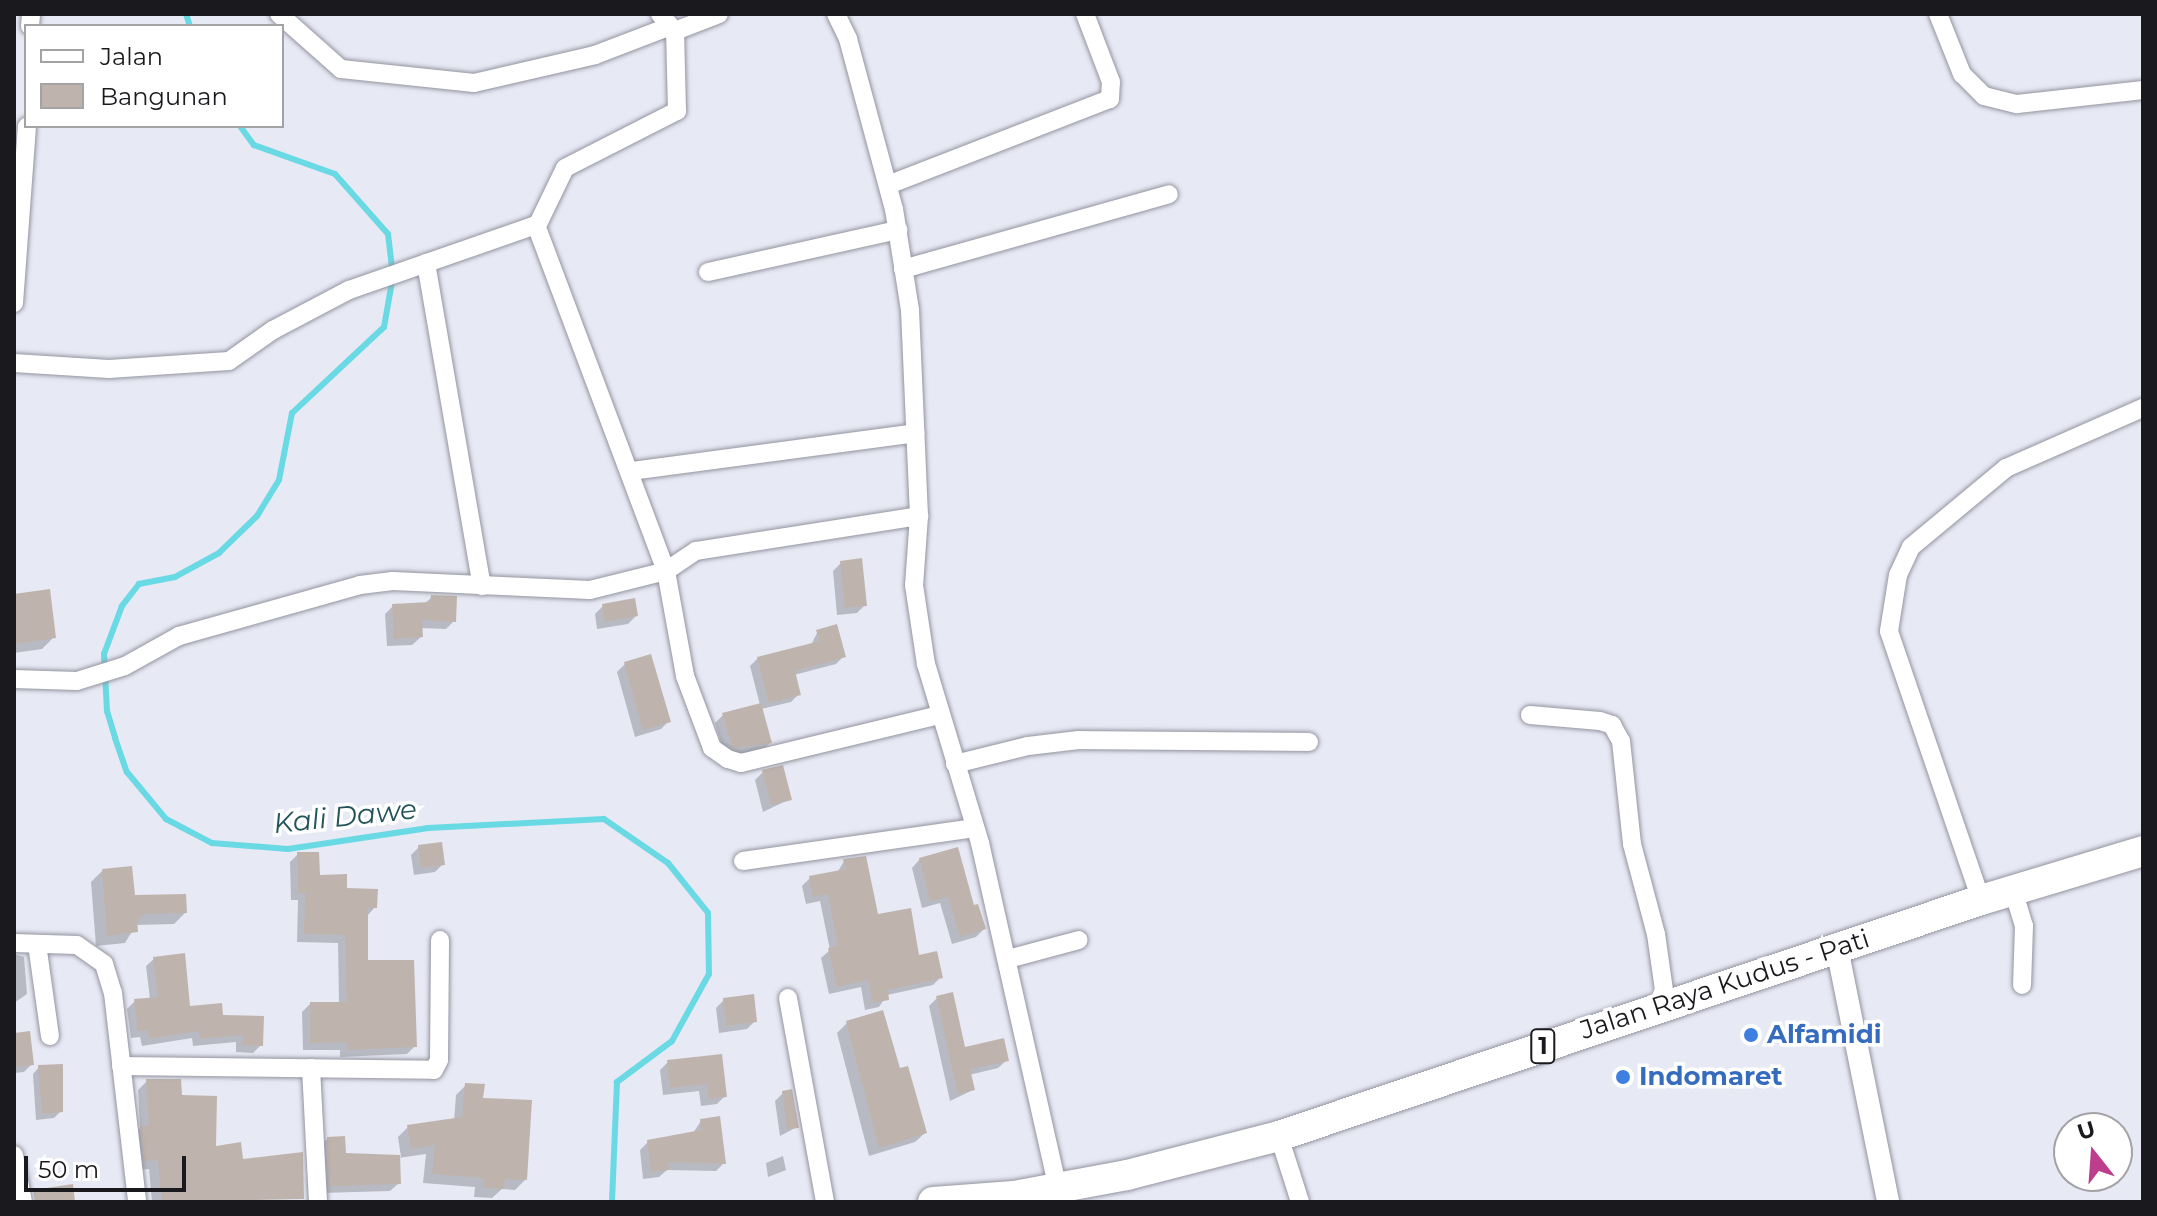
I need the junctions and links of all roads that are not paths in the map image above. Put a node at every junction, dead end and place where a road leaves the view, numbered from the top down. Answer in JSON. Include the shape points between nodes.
{"nodes":[{"id":1,"x":279,"y":14,"type":"edge"},
{"id":2,"x":719,"y":14,"type":"edge"},
{"id":3,"x":836,"y":14,"type":"edge"},
{"id":4,"x":1085,"y":14,"type":"edge"},
{"id":5,"x":1938,"y":14,"type":"edge"},
{"id":6,"x":668,"y":24,"type":"edge"},
{"id":7,"x":2143,"y":90,"type":"edge"},
{"id":8,"x":27,"y":128,"type":"edge"},
{"id":9,"x":888,"y":185,"type":"junction"},
{"id":10,"x":1169,"y":194,"type":"dead end"},
{"id":11,"x":537,"y":226,"type":"junction"},
{"id":12,"x":898,"y":230,"type":"junction"},
{"id":13,"x":426,"y":263,"type":"junction"},
{"id":14,"x":903,"y":269,"type":"junction"},
{"id":15,"x":708,"y":272,"type":"dead end"},
{"id":16,"x":14,"y":303,"type":"edge"},
{"id":17,"x":14,"y":363,"type":"edge"},
{"id":18,"x":2143,"y":408,"type":"edge"},
{"id":19,"x":915,"y":433,"type":"junction"},
{"id":20,"x":632,"y":471,"type":"junction"},
{"id":21,"x":919,"y":516,"type":"junction"},
{"id":22,"x":666,"y":571,"type":"junction"},
{"id":23,"x":482,"y":586,"type":"junction"},
{"id":24,"x":14,"y":679,"type":"edge"},
{"id":25,"x":940,"y":715,"type":"junction"},
{"id":26,"x":1530,"y":715,"type":"dead end"},
{"id":27,"x":1309,"y":742,"type":"dead end"},
{"id":28,"x":955,"y":764,"type":"junction"},
{"id":29,"x":975,"y":828,"type":"junction"},
{"id":30,"x":2143,"y":851,"type":"edge"},
{"id":31,"x":743,"y":861,"type":"dead end"},
{"id":32,"x":2013,"y":890,"type":"junction"},
{"id":33,"x":1981,"y":900,"type":"junction"},
{"id":34,"x":440,"y":940,"type":"dead end"},
{"id":35,"x":1079,"y":940,"type":"dead end"},
{"id":36,"x":14,"y":943,"type":"edge"},
{"id":37,"x":37,"y":944,"type":"junction"},
{"id":38,"x":1837,"y":948,"type":"junction"},
{"id":39,"x":1008,"y":959,"type":"junction"},
{"id":40,"x":2022,"y":985,"type":"dead end"},
{"id":41,"x":788,"y":998,"type":"dead end"},
{"id":42,"x":1666,"y":1004,"type":"junction"},
{"id":43,"x":50,"y":1036,"type":"dead end"},
{"id":44,"x":121,"y":1066,"type":"junction"},
{"id":45,"x":311,"y":1068,"type":"junction"},
{"id":46,"x":1279,"y":1136,"type":"junction"},
{"id":47,"x":14,"y":1155,"type":"edge"},
{"id":48,"x":1057,"y":1186,"type":"junction"},
{"id":49,"x":1024,"y":1198,"type":"edge"},
{"id":50,"x":23,"y":1202,"type":"edge"},
{"id":51,"x":137,"y":1202,"type":"edge"},
{"id":52,"x":318,"y":1202,"type":"edge"},
{"id":53,"x":825,"y":1202,"type":"edge"},
{"id":54,"x":933,"y":1202,"type":"edge"},
{"id":55,"x":1300,"y":1202,"type":"edge"},
{"id":56,"x":1888,"y":1202,"type":"edge"}],
"edges":[{"from":1,"to":6,"type":"street","via":[[341,69],[474,83],[541,71],[639,41]]},
{"from":2,"to":6,"type":"street"},
{"from":3,"to":9,"type":"street","via":[[848,39]]},
{"from":4,"to":9,"type":"street","via":[[1111,82],[1110,99]]},
{"from":5,"to":7,"type":"street","via":[[1962,74],[1984,96],[2017,104]]},
{"from":6,"to":11,"type":"street","via":[[677,111],[565,168]]},
{"from":8,"to":16,"type":"street"},
{"from":9,"to":12,"type":"street"},
{"from":10,"to":14,"type":"street"},
{"from":11,"to":13,"type":"street"},
{"from":11,"to":20,"type":"street"},
{"from":12,"to":14,"type":"street"},
{"from":12,"to":15,"type":"street"},
{"from":13,"to":17,"type":"street","via":[[349,290],[273,330],[229,361],[109,369]]},
{"from":13,"to":23,"type":"street"},
{"from":14,"to":19,"type":"street"},
{"from":18,"to":33,"type":"street","via":[[2006,468],[1911,547],[1898,575],[1889,631]]},
{"from":19,"to":20,"type":"street"},
{"from":19,"to":21,"type":"street"},
{"from":20,"to":22,"type":"street"},
{"from":21,"to":22,"type":"street","via":[[696,551]]},
{"from":21,"to":25,"type":"street","via":[[914,585]]},
{"from":22,"to":23,"type":"street","via":[[590,590]]},
{"from":22,"to":25,"type":"street","via":[[685,676],[712,748],[728,759],[741,763]]},
{"from":23,"to":24,"type":"street","via":[[360,585],[179,636],[125,666],[77,681]]},
{"from":25,"to":28,"type":"street"},
{"from":26,"to":42,"type":"street","via":[[1600,721],[1612,725],[1621,741],[1632,844],[1656,934]]},
{"from":27,"to":28,"type":"street","via":[[1079,740]]},
{"from":28,"to":29,"type":"street"},
{"from":29,"to":31,"type":"street"},
{"from":29,"to":39,"type":"street"},
{"from":30,"to":32,"type":"highway","name":"Jalan Raya Kudus - Pati","number":"1"},
{"from":32,"to":33,"type":"highway","name":"Jalan Raya Kudus - Pati","number":"1"},
{"from":32,"to":40,"type":"street","via":[[2024,926]]},
{"from":33,"to":38,"type":"highway","name":"Jalan Raya Kudus - Pati","number":"1"},
{"from":34,"to":45,"type":"street","via":[[439,1060],[434,1070]]},
{"from":35,"to":39,"type":"street"},
{"from":36,"to":37,"type":"street"},
{"from":37,"to":43,"type":"street"},
{"from":37,"to":44,"type":"street","via":[[77,945],[104,964],[113,993]]},
{"from":38,"to":42,"type":"highway","name":"Jalan Raya Kudus - Pati","number":"1"},
{"from":38,"to":56,"type":"street"},
{"from":39,"to":48,"type":"street"},
{"from":41,"to":53,"type":"street"},
{"from":42,"to":46,"type":"highway","name":"Jalan Raya Kudus - Pati","number":"1"},
{"from":44,"to":45,"type":"street"},
{"from":44,"to":51,"type":"street"},
{"from":45,"to":52,"type":"street"},
{"from":46,"to":48,"type":"highway","name":"Jalan Raya Kudus - Pati","number":"1","via":[[1127,1175]]},
{"from":46,"to":55,"type":"street"},
{"from":47,"to":50,"type":"street"},
{"from":48,"to":49,"type":"highway","name":"Jalan Raya Kudus - Pati","number":"1"},
{"from":49,"to":54,"type":"highway","name":"Jalan Raya Kudus - Pati","number":"1"}]}
